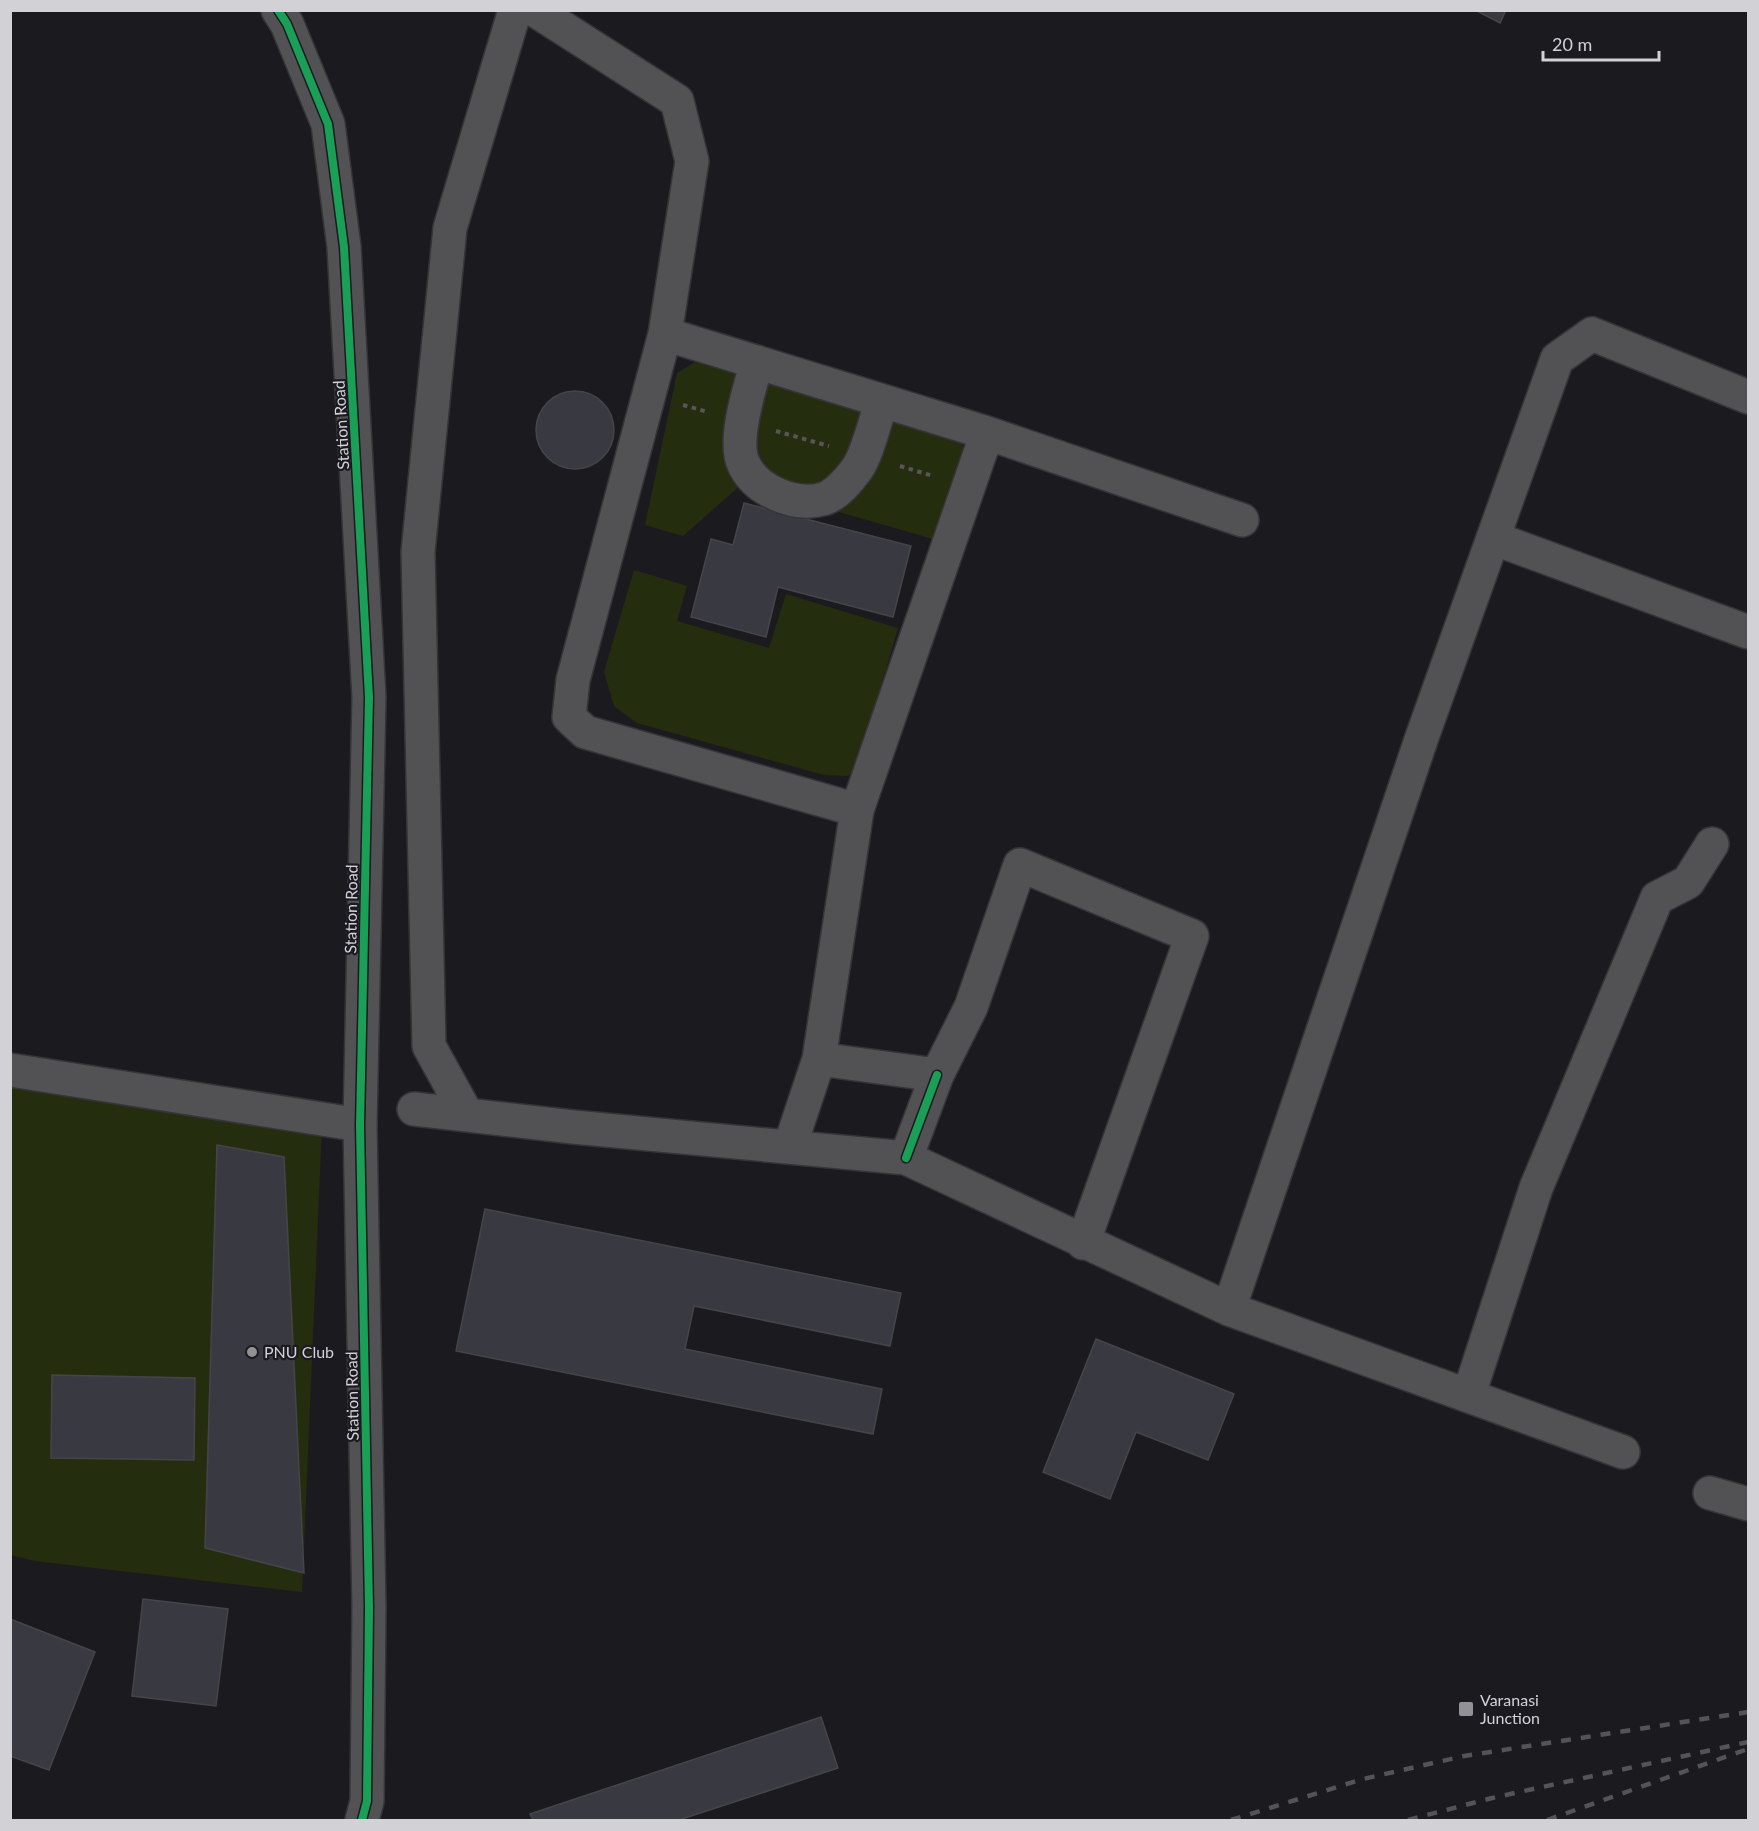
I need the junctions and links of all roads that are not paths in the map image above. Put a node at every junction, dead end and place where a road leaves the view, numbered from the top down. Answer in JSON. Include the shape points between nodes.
{"nodes":[{"id":1,"x":278,"y":10,"type":"edge"},
{"id":2,"x":515,"y":10,"type":"edge"},
{"id":3,"x":535,"y":10,"type":"edge"},
{"id":4,"x":665,"y":334,"type":"junction"},
{"id":5,"x":757,"y":362,"type":"junction"},
{"id":6,"x":1749,"y":397,"type":"edge"},
{"id":7,"x":882,"y":401,"type":"junction"},
{"id":8,"x":987,"y":433,"type":"junction"},
{"id":9,"x":1242,"y":520,"type":"dead end"},
{"id":10,"x":1493,"y":538,"type":"junction"},
{"id":11,"x":1749,"y":632,"type":"edge"},
{"id":12,"x":857,"y":810,"type":"junction"},
{"id":13,"x":1712,"y":844,"type":"dead end"},
{"id":14,"x":819,"y":1059,"type":"junction"},
{"id":15,"x":10,"y":1070,"type":"edge"},
{"id":16,"x":937,"y":1075,"type":"junction"},
{"id":17,"x":414,"y":1109,"type":"dead end"},
{"id":18,"x":467,"y":1115,"type":"junction"},
{"id":19,"x":360,"y":1125,"type":"junction"},
{"id":20,"x":790,"y":1146,"type":"junction"},
{"id":21,"x":906,"y":1158,"type":"junction"},
{"id":22,"x":1083,"y":1243,"type":"junction"},
{"id":23,"x":1228,"y":1309,"type":"junction"},
{"id":24,"x":1469,"y":1394,"type":"junction"},
{"id":25,"x":1623,"y":1452,"type":"dead end"},
{"id":26,"x":1710,"y":1493,"type":"dead end"},
{"id":27,"x":1749,"y":1504,"type":"edge"},
{"id":28,"x":362,"y":1821,"type":"edge"}],
"edges":[{"from":1,"to":19,"type":"street","name":"Station Road","via":[[328,124],[344,247],[369,697]]},
{"from":2,"to":18,"type":"street","via":[[450,228],[418,552],[429,1046]]},
{"from":3,"to":4,"type":"street","via":[[677,100],[692,161]]},
{"from":4,"to":5,"type":"street"},
{"from":4,"to":12,"type":"street","via":[[573,680],[569,717],[585,732]]},
{"from":5,"to":7,"type":"street"},
{"from":5,"to":7,"type":"street","via":[[741,421],[743,464],[762,488],[802,501],[824,499],[858,468]]},
{"from":6,"to":10,"type":"street","via":[[1592,334],[1557,359]]},
{"from":7,"to":8,"type":"street"},
{"from":8,"to":9,"type":"street"},
{"from":8,"to":12,"type":"street"},
{"from":10,"to":11,"type":"street"},
{"from":10,"to":23,"type":"street"},
{"from":12,"to":14,"type":"street"},
{"from":13,"to":24,"type":"street","via":[[1688,882],[1657,898],[1536,1188]]},
{"from":14,"to":16,"type":"street"},
{"from":14,"to":20,"type":"street"},
{"from":15,"to":19,"type":"street"},
{"from":16,"to":21,"type":"street"},
{"from":16,"to":22,"type":"street","via":[[971,1007],[1020,866],[1192,936]]},
{"from":17,"to":18,"type":"street"},
{"from":18,"to":20,"type":"street"},
{"from":19,"to":28,"type":"street","name":"Station Road","via":[[369,1608],[367,1801]]},
{"from":20,"to":21,"type":"street"},
{"from":21,"to":22,"type":"street"},
{"from":22,"to":23,"type":"street"},
{"from":23,"to":24,"type":"street"},
{"from":24,"to":25,"type":"street"},
{"from":26,"to":27,"type":"street"}]}
